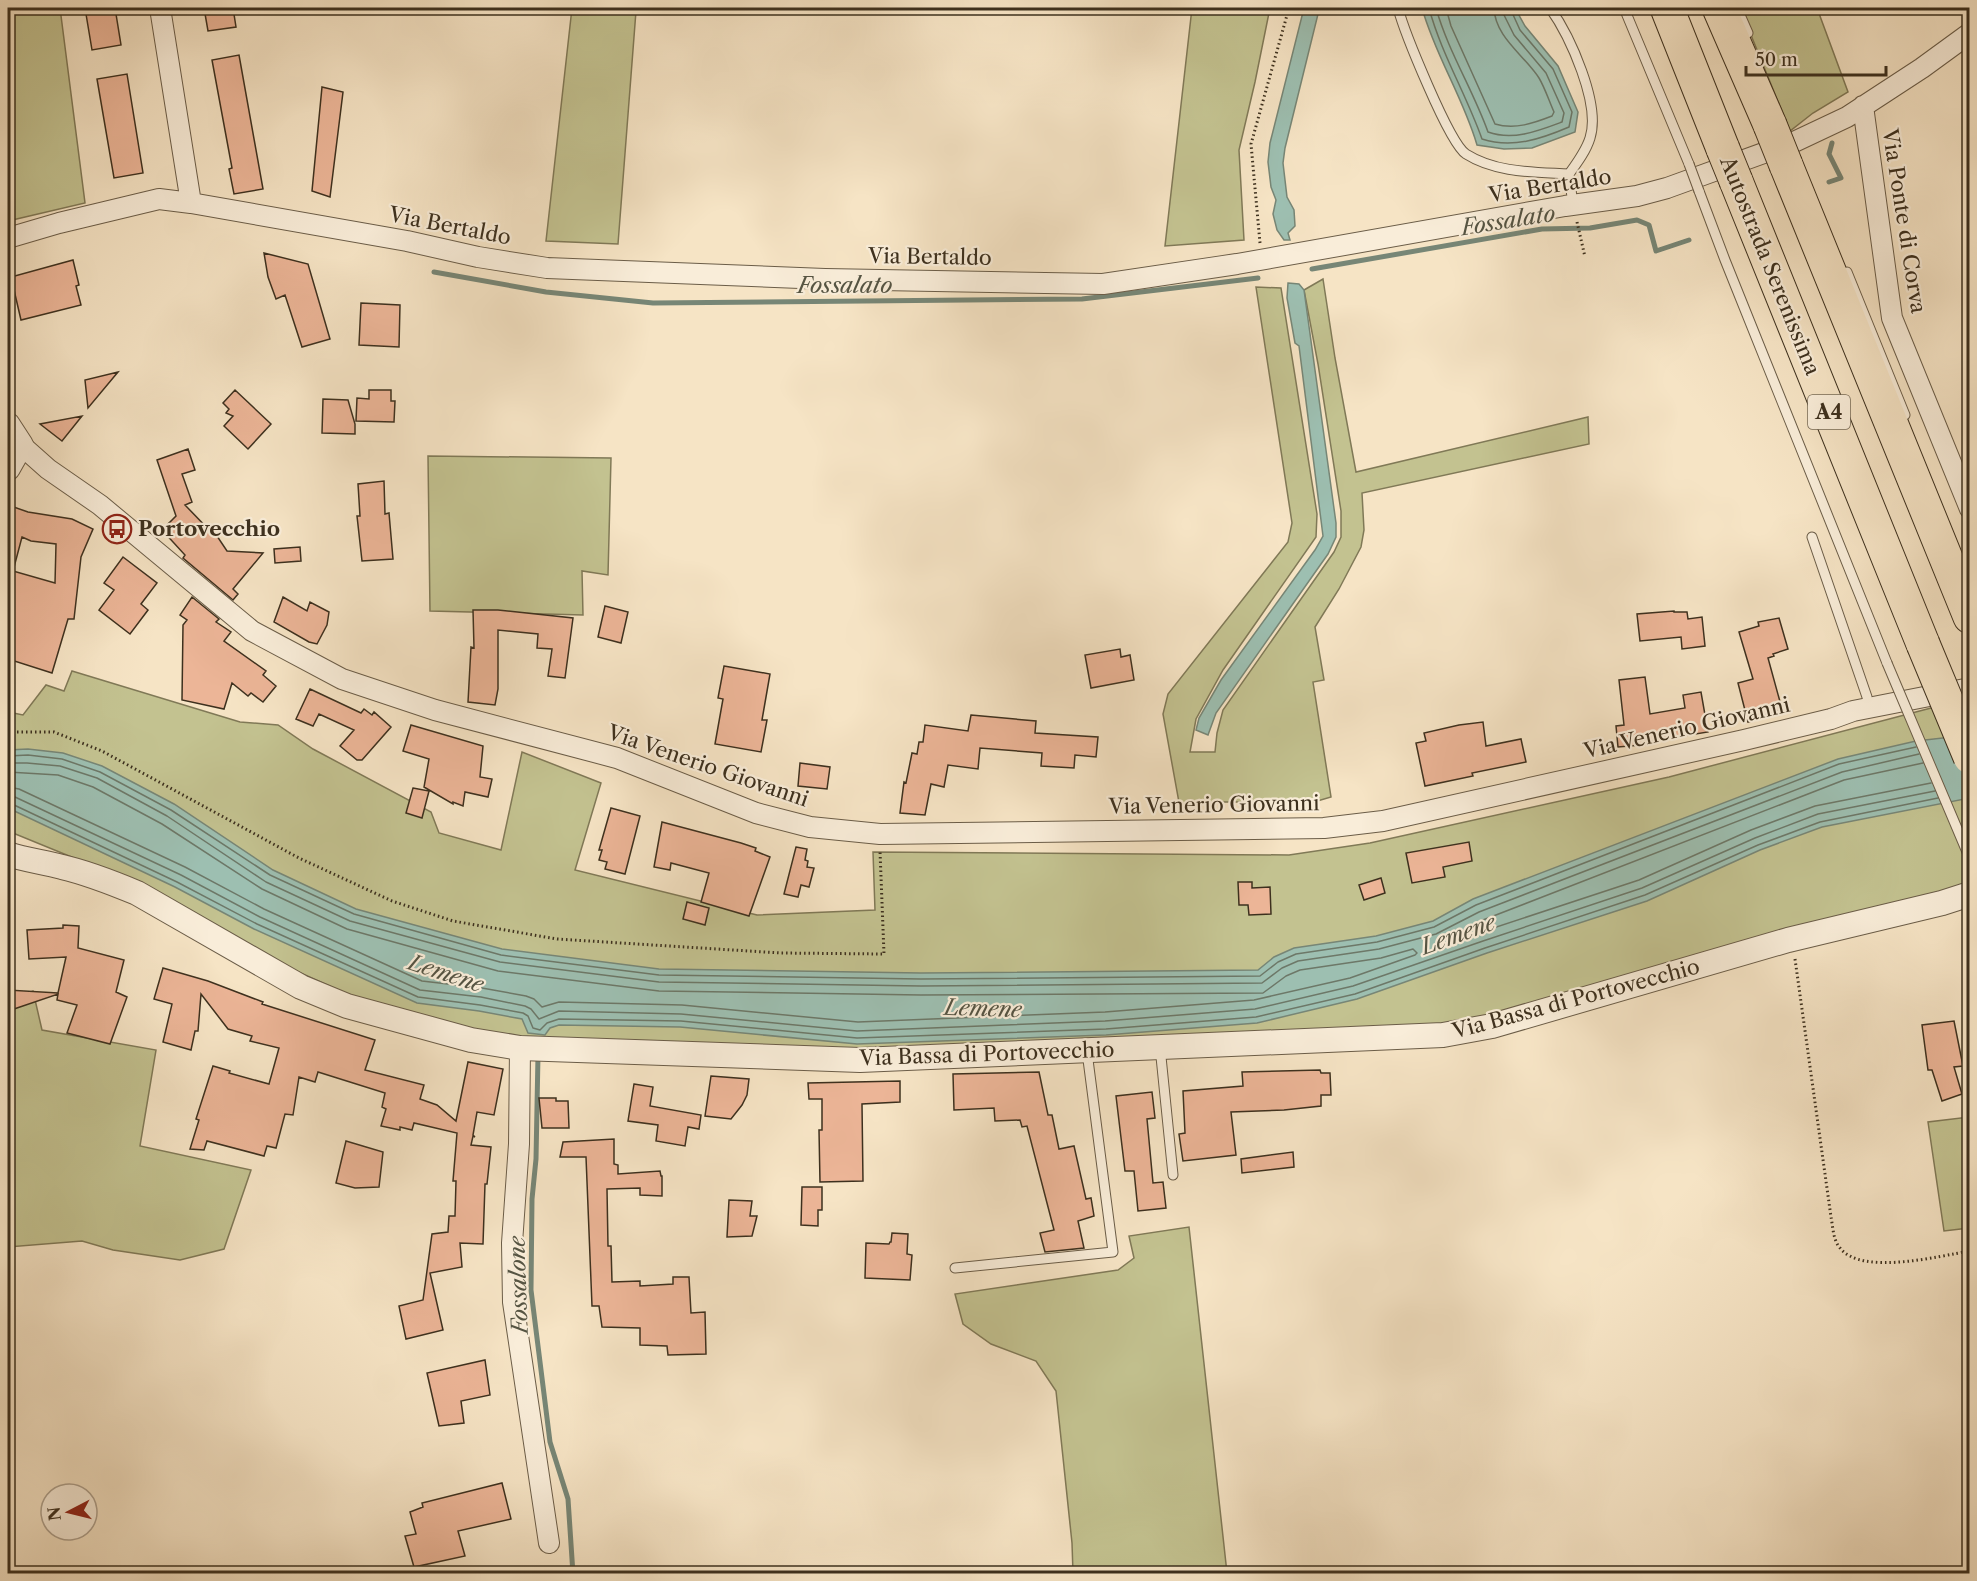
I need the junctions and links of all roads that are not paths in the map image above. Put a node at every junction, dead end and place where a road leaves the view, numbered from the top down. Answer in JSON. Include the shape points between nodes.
{"nodes":[{"id":1,"x":160,"y":8,"type":"edge"},
{"id":2,"x":1398,"y":8,"type":"edge"},
{"id":3,"x":1550,"y":8,"type":"edge"},
{"id":4,"x":1624,"y":8,"type":"edge"},
{"id":5,"x":1667,"y":8,"type":"edge"},
{"id":6,"x":1719,"y":8,"type":"edge"},
{"id":7,"x":1737,"y":8,"type":"edge"},
{"id":8,"x":1970,"y":33,"type":"edge"},
{"id":9,"x":1749,"y":38,"type":"dead end"},
{"id":10,"x":1863,"y":106,"type":"junction"},
{"id":11,"x":1569,"y":174,"type":"junction"},
{"id":12,"x":191,"y":203,"type":"junction"},
{"id":13,"x":1575,"y":213,"type":"junction"},
{"id":14,"x":8,"y":238,"type":"edge"},
{"id":15,"x":1845,"y":267,"type":"dead end"},
{"id":16,"x":8,"y":425,"type":"edge"},
{"id":17,"x":1910,"y":427,"type":"dead end"},
{"id":18,"x":11,"y":459,"type":"edge"},
{"id":19,"x":1970,"y":509,"type":"edge"},
{"id":20,"x":1812,"y":537,"type":"dead end"},
{"id":21,"x":1970,"y":617,"type":"edge"},
{"id":22,"x":1970,"y":688,"type":"edge"},
{"id":23,"x":1869,"y":708,"type":"junction"},
{"id":24,"x":1970,"y":757,"type":"edge"},
{"id":25,"x":13,"y":859,"type":"edge"},
{"id":26,"x":1970,"y":859,"type":"edge"},
{"id":27,"x":1970,"y":894,"type":"edge"},
{"id":28,"x":1160,"y":1047,"type":"junction"},
{"id":29,"x":534,"y":1048,"type":"junction"},
{"id":30,"x":1087,"y":1050,"type":"junction"},
{"id":31,"x":1173,"y":1174,"type":"dead end"},
{"id":32,"x":955,"y":1268,"type":"dead end"},
{"id":33,"x":549,"y":1543,"type":"dead end"}],
"edges":[{"from":1,"to":12,"type":"street"},
{"from":2,"to":11,"type":"lane","via":[[1444,122],[1463,152],[1488,166]]},
{"from":3,"to":11,"type":"lane","via":[[1580,66],[1593,111],[1591,137]]},
{"from":4,"to":26,"type":"lane","bridge":true,"via":[[1887,663]]},
{"from":5,"to":24,"type":"highway","name":"Autostrada Serenissima","number":"A4","bridge":true},
{"from":6,"to":21,"type":"highway","number":"A4","bridge":true,"via":[[1791,157]]},
{"from":7,"to":9,"type":"lane"},
{"from":8,"to":10,"type":"street","name":"Via Bertaldo"},
{"from":10,"to":13,"type":"street","name":"Via Bertaldo","via":[[1794,142],[1667,188]]},
{"from":10,"to":19,"type":"street","name":"Via Ponte di Corva","via":[[1892,318]]},
{"from":11,"to":13,"type":"lane"},
{"from":12,"to":13,"type":"street","name":"Via Bertaldo","via":[[547,268],[1103,284]]},
{"from":12,"to":14,"type":"street","name":"Via Bertaldo","via":[[159,199]]},
{"from":15,"to":17,"type":"lane"},
{"from":16,"to":18,"type":"street"},
{"from":18,"to":23,"type":"street","name":"Via Venerio Giovanni","via":[[48,469],[100,505],[252,631],[342,679],[435,710],[617,758],[756,813],[810,827],[880,834],[1324,828],[1383,821]]},
{"from":20,"to":23,"type":"lane"},
{"from":22,"to":23,"type":"street","name":"Via Venerio Giovanni"},
{"from":25,"to":29,"type":"street","name":"Via Bassa di Portovecchio","via":[[62,867],[137,892],[301,987],[347,1006],[471,1040]]},
{"from":27,"to":28,"type":"street","name":"Via Bassa di Portovecchio","via":[[1788,940],[1492,1026],[1443,1035]]},
{"from":28,"to":30,"type":"street","name":"Via Bassa di Portovecchio"},
{"from":28,"to":31,"type":"lane"},
{"from":29,"to":30,"type":"street","name":"Via Bassa di Portovecchio","via":[[860,1060]]},
{"from":29,"to":33,"type":"street","via":[[519,1144],[512,1243],[513,1302]]},
{"from":30,"to":32,"type":"lane","via":[[1113,1252]]}]}
